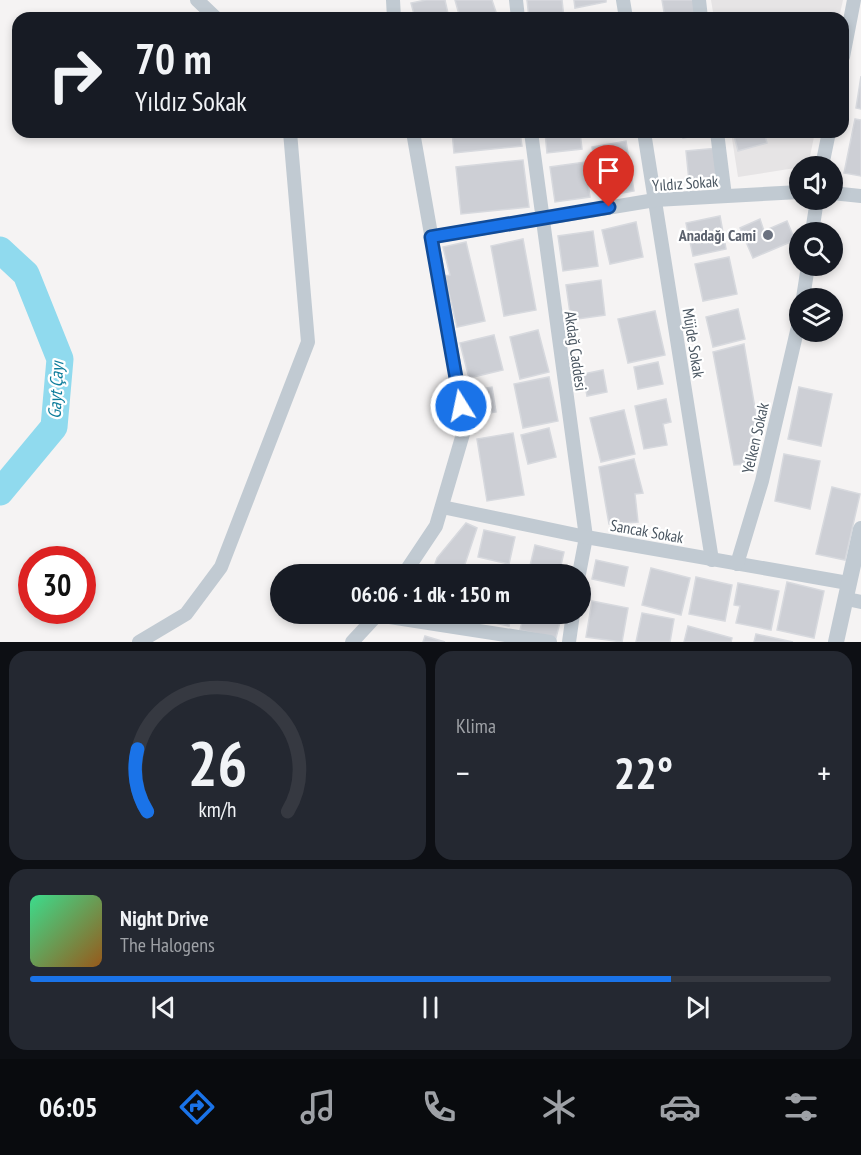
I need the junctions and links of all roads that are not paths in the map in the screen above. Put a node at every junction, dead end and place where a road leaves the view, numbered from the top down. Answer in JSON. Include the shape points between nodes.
{"nodes":[{"id":1,"x":197,"y":0,"type":"edge"},
{"id":2,"x":854,"y":0,"type":"edge"},
{"id":3,"x":210,"y":12,"type":"edge"},
{"id":4,"x":849,"y":26,"type":"edge"},
{"id":5,"x":291,"y":138,"type":"edge"},
{"id":6,"x":414,"y":138,"type":"edge"},
{"id":7,"x":532,"y":138,"type":"edge"},
{"id":8,"x":645,"y":138,"type":"edge"},
{"id":9,"x":718,"y":138,"type":"edge"},
{"id":10,"x":828,"y":138,"type":"edge"},
{"id":11,"x":824,"y":156,"type":"edge"},
{"id":12,"x":789,"y":193,"type":"edge"},
{"id":13,"x":843,"y":194,"type":"edge"},
{"id":14,"x":725,"y":196,"type":"junction"},
{"id":15,"x":861,"y":196,"type":"edge"},
{"id":16,"x":654,"y":200,"type":"junction"},
{"id":17,"x":541,"y":217,"type":"junction"},
{"id":18,"x":431,"y":237,"type":"junction"},
{"id":19,"x":794,"y":342,"type":"edge"},
{"id":20,"x":442,"y":507,"type":"junction"},
{"id":21,"x":861,"y":529,"type":"edge"},
{"id":22,"x":586,"y":537,"type":"junction"},
{"id":23,"x":712,"y":560,"type":"junction"},
{"id":24,"x":411,"y":564,"type":"edge"},
{"id":25,"x":581,"y":564,"type":"edge"},
{"id":26,"x":737,"y":564,"type":"junction"},
{"id":27,"x":852,"y":595,"type":"edge"},
{"id":28,"x":369,"y":624,"type":"edge"},
{"id":29,"x":439,"y":624,"type":"edge"},
{"id":30,"x":571,"y":624,"type":"edge"},
{"id":31,"x":139,"y":642,"type":"edge"},
{"id":32,"x":352,"y":642,"type":"edge"},
{"id":33,"x":550,"y":642,"type":"edge"},
{"id":34,"x":568,"y":642,"type":"edge"},
{"id":35,"x":836,"y":642,"type":"edge"}],
"edges":[{"from":1,"to":3,"type":"street"},
{"from":2,"to":4,"type":"street"},
{"from":5,"to":31,"type":"street","via":[[308,342],[221,567],[186,614]]},
{"from":6,"to":18,"type":"street"},
{"from":7,"to":17,"type":"street","name":"Akdağ Caddesi"},
{"from":8,"to":16,"type":"street","name":"Müjde Sokak"},
{"from":9,"to":14,"type":"street"},
{"from":10,"to":11,"type":"street"},
{"from":12,"to":14,"type":"street","name":"Yıldız Sokak"},
{"from":13,"to":15,"type":"street"},
{"from":14,"to":16,"type":"street","name":"Yıldız Sokak"},
{"from":16,"to":17,"type":"street","name":"Yıldız Sokak"},
{"from":16,"to":23,"type":"street","name":"Müjde Sokak"},
{"from":17,"to":18,"type":"street","name":"Yıldız Sokak"},
{"from":17,"to":22,"type":"street","name":"Akdağ Caddesi"},
{"from":18,"to":20,"type":"street","via":[[465,427]]},
{"from":19,"to":26,"type":"street","name":"Yelken Sokak","via":[[762,481]]},
{"from":20,"to":22,"type":"street","name":"Sancak Sokak"},
{"from":20,"to":24,"type":"street","via":[[436,526]]},
{"from":21,"to":27,"type":"street"},
{"from":22,"to":23,"type":"street","name":"Sancak Sokak"},
{"from":22,"to":25,"type":"street","name":"Akdağ Caddesi"},
{"from":23,"to":26,"type":"street","name":"Sancak Sokak"},
{"from":26,"to":27,"type":"street","name":"Sancak Sokak"},
{"from":27,"to":35,"type":"street"},
{"from":28,"to":32,"type":"street"},
{"from":29,"to":33,"type":"street"},
{"from":30,"to":34,"type":"street"}]}
